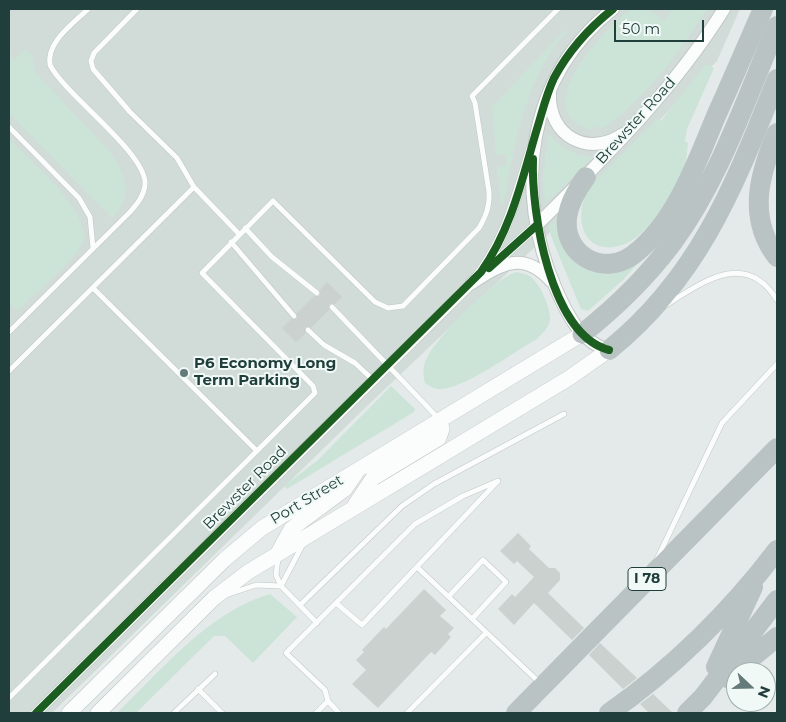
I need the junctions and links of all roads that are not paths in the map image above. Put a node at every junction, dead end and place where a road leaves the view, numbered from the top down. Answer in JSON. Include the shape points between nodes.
{"nodes":[{"id":1,"x":88,"y":9,"type":"edge"},
{"id":2,"x":137,"y":9,"type":"edge"},
{"id":3,"x":613,"y":9,"type":"edge"},
{"id":4,"x":719,"y":9,"type":"edge"},
{"id":5,"x":724,"y":9,"type":"edge"},
{"id":6,"x":758,"y":9,"type":"edge"},
{"id":7,"x":763,"y":9,"type":"edge"},
{"id":8,"x":555,"y":10,"type":"edge"},
{"id":9,"x":715,"y":23,"type":"junction"},
{"id":10,"x":777,"y":28,"type":"edge"},
{"id":11,"x":734,"y":74,"type":"junction"},
{"id":12,"x":777,"y":79,"type":"edge"},
{"id":13,"x":550,"y":88,"type":"junction"},
{"id":14,"x":777,"y":88,"type":"edge"},
{"id":15,"x":760,"y":123,"type":"junction"},
{"id":16,"x":638,"y":124,"type":"junction"},
{"id":17,"x":9,"y":126,"type":"edge"},
{"id":18,"x":537,"y":130,"type":"junction"},
{"id":19,"x":777,"y":133,"type":"edge"},
{"id":20,"x":777,"y":141,"type":"edge"},
{"id":21,"x":763,"y":168,"type":"junction"},
{"id":22,"x":586,"y":177,"type":"junction"},
{"id":23,"x":194,"y":187,"type":"junction"},
{"id":24,"x":537,"y":225,"type":"junction"},
{"id":25,"x":245,"y":228,"type":"junction"},
{"id":26,"x":239,"y":234,"type":"junction"},
{"id":27,"x":231,"y":242,"type":"junction"},
{"id":28,"x":93,"y":248,"type":"junction"},
{"id":29,"x":777,"y":257,"type":"edge"},
{"id":30,"x":472,"y":283,"type":"junction"},
{"id":31,"x":554,"y":285,"type":"junction"},
{"id":32,"x":93,"y":288,"type":"junction"},
{"id":33,"x":317,"y":293,"type":"dead end"},
{"id":34,"x":777,"y":300,"type":"edge"},
{"id":35,"x":332,"y":307,"type":"dead end"},
{"id":36,"x":294,"y":316,"type":"dead end"},
{"id":37,"x":648,"y":316,"type":"junction"},
{"id":38,"x":308,"y":330,"type":"dead end"},
{"id":39,"x":9,"y":332,"type":"edge"},
{"id":40,"x":582,"y":334,"type":"junction"},
{"id":41,"x":609,"y":350,"type":"junction"},
{"id":42,"x":777,"y":364,"type":"edge"},
{"id":43,"x":388,"y":365,"type":"junction"},
{"id":44,"x":9,"y":371,"type":"edge"},
{"id":45,"x":373,"y":381,"type":"junction"},
{"id":46,"x":564,"y":414,"type":"dead end"},
{"id":47,"x":440,"y":420,"type":"junction"},
{"id":48,"x":777,"y":441,"type":"edge"},
{"id":49,"x":777,"y":448,"type":"edge"},
{"id":50,"x":257,"y":451,"type":"junction"},
{"id":51,"x":777,"y":455,"type":"edge"},
{"id":52,"x":359,"y":468,"type":"junction"},
{"id":53,"x":751,"y":473,"type":"junction"},
{"id":54,"x":353,"y":508,"type":"junction"},
{"id":55,"x":310,"y":534,"type":"junction"},
{"id":56,"x":777,"y":550,"type":"edge"},
{"id":57,"x":278,"y":552,"type":"junction"},
{"id":58,"x":777,"y":562,"type":"edge"},
{"id":59,"x":417,"y":567,"type":"junction"},
{"id":60,"x":758,"y":575,"type":"junction"},
{"id":61,"x":648,"y":578,"type":"junction"},
{"id":62,"x":282,"y":586,"type":"junction"},
{"id":63,"x":449,"y":596,"type":"junction"},
{"id":64,"x":212,"y":600,"type":"junction"},
{"id":65,"x":777,"y":600,"type":"edge"},
{"id":66,"x":336,"y":604,"type":"junction"},
{"id":67,"x":300,"y":605,"type":"junction"},
{"id":68,"x":472,"y":619,"type":"junction"},
{"id":69,"x":318,"y":623,"type":"junction"},
{"id":70,"x":486,"y":633,"type":"junction"},
{"id":71,"x":777,"y":637,"type":"edge"},
{"id":72,"x":215,"y":674,"type":"dead end"},
{"id":73,"x":543,"y":686,"type":"junction"},
{"id":74,"x":198,"y":689,"type":"junction"},
{"id":75,"x":703,"y":697,"type":"junction"},
{"id":76,"x":9,"y":698,"type":"edge"},
{"id":77,"x":328,"y":701,"type":"junction"},
{"id":78,"x":36,"y":713,"type":"edge"},
{"id":79,"x":69,"y":713,"type":"edge"},
{"id":80,"x":98,"y":713,"type":"edge"},
{"id":81,"x":174,"y":713,"type":"edge"},
{"id":82,"x":222,"y":713,"type":"edge"},
{"id":83,"x":316,"y":713,"type":"edge"},
{"id":84,"x":339,"y":713,"type":"edge"},
{"id":85,"x":407,"y":713,"type":"edge"},
{"id":86,"x":503,"y":713,"type":"edge"},
{"id":87,"x":509,"y":713,"type":"edge"},
{"id":88,"x":516,"y":713,"type":"edge"},
{"id":89,"x":609,"y":713,"type":"edge"},
{"id":90,"x":687,"y":713,"type":"edge"}],
"edges":[{"from":1,"to":28,"type":"lane","via":[[54,45],[49,56],[50,65],[134,158],[145,185],[135,206]]},
{"from":2,"to":23,"type":"lane","via":[[94,53],[90,61],[92,69],[177,158]]},
{"from":3,"to":13,"type":"street","name":"Brewster Road","via":[[579,41]]},
{"from":4,"to":9,"type":"street"},
{"from":5,"to":9,"type":"street","name":"Brewster Road"},
{"from":6,"to":11,"type":"highway"},
{"from":7,"to":11,"type":"highway"},
{"from":8,"to":25,"type":"lane","via":[[472,96],[476,102],[490,204],[478,228],[403,306],[388,308],[375,302],[273,200]]},
{"from":9,"to":16,"type":"street","name":"Brewster Road"},
{"from":10,"to":40,"type":"highway","via":[[716,166],[684,226],[629,293]]},
{"from":11,"to":22,"type":"highway","via":[[695,166],[672,207],[650,239],[620,262],[592,262],[580,255],[570,242],[568,211]]},
{"from":12,"to":15,"type":"highway"},
{"from":13,"to":16,"type":"street","via":[[551,108],[557,122],[567,135],[580,142],[600,144],[613,140]]},
{"from":13,"to":18,"type":"street","name":"Brewster Road"},
{"from":14,"to":15,"type":"highway"},
{"from":15,"to":37,"type":"highway","via":[[709,234]]},
{"from":16,"to":22,"type":"street","name":"Brewster Road"},
{"from":17,"to":28,"type":"lane","via":[[79,198],[90,217]]},
{"from":18,"to":24,"type":"street","name":"Brewster Road","via":[[532,176]]},
{"from":18,"to":30,"type":"street","name":"Brewster Road","via":[[506,230],[489,262]]},
{"from":19,"to":21,"type":"highway"},
{"from":20,"to":21,"type":"highway"},
{"from":21,"to":29,"type":"highway","via":[[758,186],[758,207],[766,240]]},
{"from":22,"to":24,"type":"street","name":"Brewster Road"},
{"from":23,"to":26,"type":"lane"},
{"from":23,"to":32,"type":"lane"},
{"from":24,"to":30,"type":"street","name":"Brewster Road"},
{"from":24,"to":31,"type":"street","name":"Brewster Road"},
{"from":25,"to":26,"type":"lane"},
{"from":25,"to":33,"type":"lane","via":[[272,257]]},
{"from":26,"to":27,"type":"lane"},
{"from":27,"to":36,"type":"lane"},
{"from":27,"to":50,"type":"lane","via":[[202,273],[315,388],[314,395]]},
{"from":28,"to":39,"type":"lane"},
{"from":30,"to":31,"type":"street","via":[[502,266],[520,262],[533,266]]},
{"from":30,"to":43,"type":"street","name":"Brewster Road"},
{"from":31,"to":40,"type":"street","name":"Brewster Road","via":[[567,313]]},
{"from":32,"to":44,"type":"lane"},
{"from":32,"to":50,"type":"lane"},
{"from":34,"to":37,"type":"lane","via":[[762,282],[753,277],[727,273],[704,282]]},
{"from":35,"to":43,"type":"lane"},
{"from":37,"to":41,"type":"highway"},
{"from":38,"to":45,"type":"lane","via":[[324,345],[355,363]]},
{"from":40,"to":41,"type":"street","name":"Brewster Road","via":[[595,345]]},
{"from":40,"to":47,"type":"main road","name":"Port Street"},
{"from":41,"to":54,"type":"main road","name":"Port Street","via":[[570,378]]},
{"from":42,"to":61,"type":"lane","via":[[722,424]]},
{"from":43,"to":45,"type":"street","name":"Brewster Road"},
{"from":43,"to":47,"type":"lane"},
{"from":45,"to":78,"type":"street","name":"Brewster Road"},
{"from":46,"to":67,"type":"lane","via":[[434,484],[402,506]]},
{"from":47,"to":52,"type":"main road","name":"Port Street"},
{"from":47,"to":54,"type":"main road","via":[[439,438],[373,478]]},
{"from":48,"to":53,"type":"highway","number":"I 78"},
{"from":49,"to":53,"type":"highway"},
{"from":50,"to":76,"type":"lane"},
{"from":51,"to":53,"type":"highway","number":"I 78"},
{"from":52,"to":57,"type":"main road","via":[[345,489],[291,529]]},
{"from":52,"to":79,"type":"main road","name":"Port Street","via":[[275,519],[236,549]]},
{"from":53,"to":61,"type":"highway","number":"I 78"},
{"from":54,"to":55,"type":"main road","name":"Port Street"},
{"from":55,"to":57,"type":"main road","name":"Port Street"},
{"from":55,"to":62,"type":"lane"},
{"from":56,"to":60,"type":"highway"},
{"from":57,"to":62,"type":"lane","via":[[276,575]]},
{"from":57,"to":64,"type":"main road","name":"Port Street"},
{"from":58,"to":60,"type":"highway"},
{"from":59,"to":63,"type":"lane"},
{"from":59,"to":66,"type":"lane","via":[[362,625]]},
{"from":59,"to":66,"type":"lane","via":[[498,481],[463,496],[415,524]]},
{"from":60,"to":75,"type":"highway"},
{"from":60,"to":89,"type":"highway","via":[[668,666]]},
{"from":61,"to":73,"type":"highway","number":"I 78"},
{"from":62,"to":64,"type":"lane","via":[[256,585]]},
{"from":62,"to":67,"type":"lane"},
{"from":63,"to":68,"type":"lane"},
{"from":63,"to":68,"type":"lane","via":[[483,560],[506,582]]},
{"from":64,"to":80,"type":"main road","name":"Port Street"},
{"from":65,"to":75,"type":"highway"},
{"from":66,"to":69,"type":"lane"},
{"from":67,"to":69,"type":"lane"},
{"from":68,"to":70,"type":"lane"},
{"from":69,"to":77,"type":"lane","via":[[286,653],[326,690]]},
{"from":70,"to":73,"type":"lane"},
{"from":70,"to":85,"type":"lane"},
{"from":71,"to":75,"type":"highway"},
{"from":72,"to":74,"type":"lane"},
{"from":73,"to":86,"type":"highway"},
{"from":73,"to":87,"type":"highway"},
{"from":73,"to":88,"type":"highway","number":"I 78"},
{"from":74,"to":81,"type":"lane"},
{"from":74,"to":82,"type":"lane"},
{"from":75,"to":90,"type":"highway"},
{"from":77,"to":83,"type":"lane"},
{"from":77,"to":84,"type":"lane"}]}
